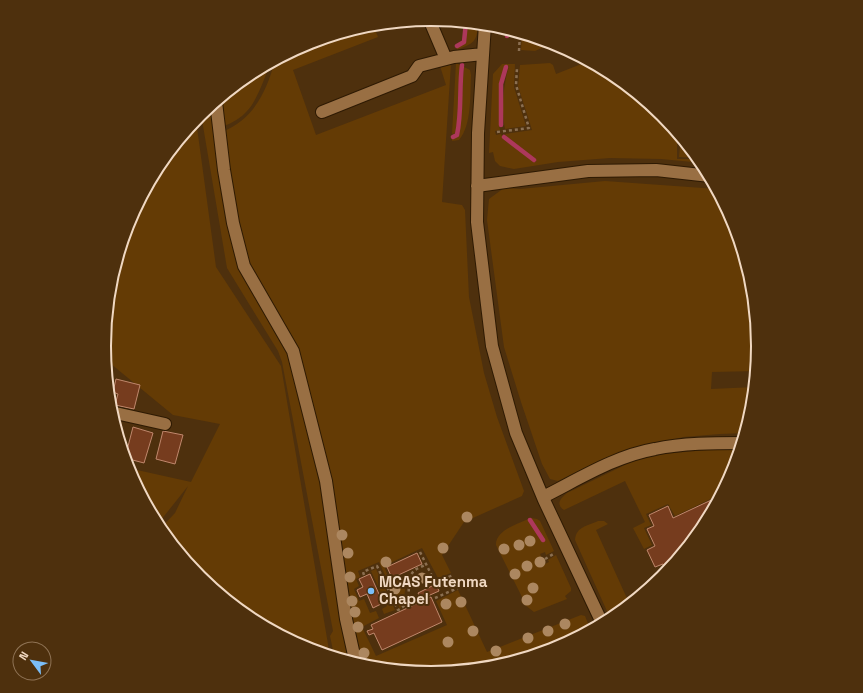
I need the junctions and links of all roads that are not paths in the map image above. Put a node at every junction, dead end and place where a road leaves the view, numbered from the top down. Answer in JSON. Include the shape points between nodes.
{"nodes":[{"id":1,"x":432,"y":26,"type":"edge"},
{"id":2,"x":485,"y":31,"type":"edge"},
{"id":3,"x":483,"y":54,"type":"junction"},
{"id":4,"x":446,"y":59,"type":"junction"},
{"id":5,"x":217,"y":109,"type":"edge"},
{"id":6,"x":322,"y":112,"type":"dead end"},
{"id":7,"x":702,"y":175,"type":"edge"},
{"id":8,"x":477,"y":186,"type":"junction"},
{"id":9,"x":118,"y":414,"type":"edge"},
{"id":10,"x":165,"y":424,"type":"dead end"},
{"id":11,"x":737,"y":442,"type":"edge"},
{"id":12,"x":543,"y":497,"type":"junction"},
{"id":13,"x":601,"y":619,"type":"edge"},
{"id":14,"x":355,"y":657,"type":"edge"}],
"edges":[{"from":1,"to":4,"type":"street"},
{"from":2,"to":3,"type":"street"},
{"from":3,"to":4,"type":"street"},
{"from":3,"to":8,"type":"street"},
{"from":4,"to":6,"type":"street","via":[[419,66],[412,76]]},
{"from":5,"to":14,"type":"street","via":[[233,223],[244,266],[293,351],[324,473],[346,619]]},
{"from":7,"to":8,"type":"street","via":[[656,170],[588,171]]},
{"from":8,"to":12,"type":"street","via":[[477,222],[492,346],[516,432]]},
{"from":9,"to":10,"type":"street"},
{"from":11,"to":12,"type":"street","via":[[654,449],[613,462]]},
{"from":12,"to":13,"type":"street"}]}
